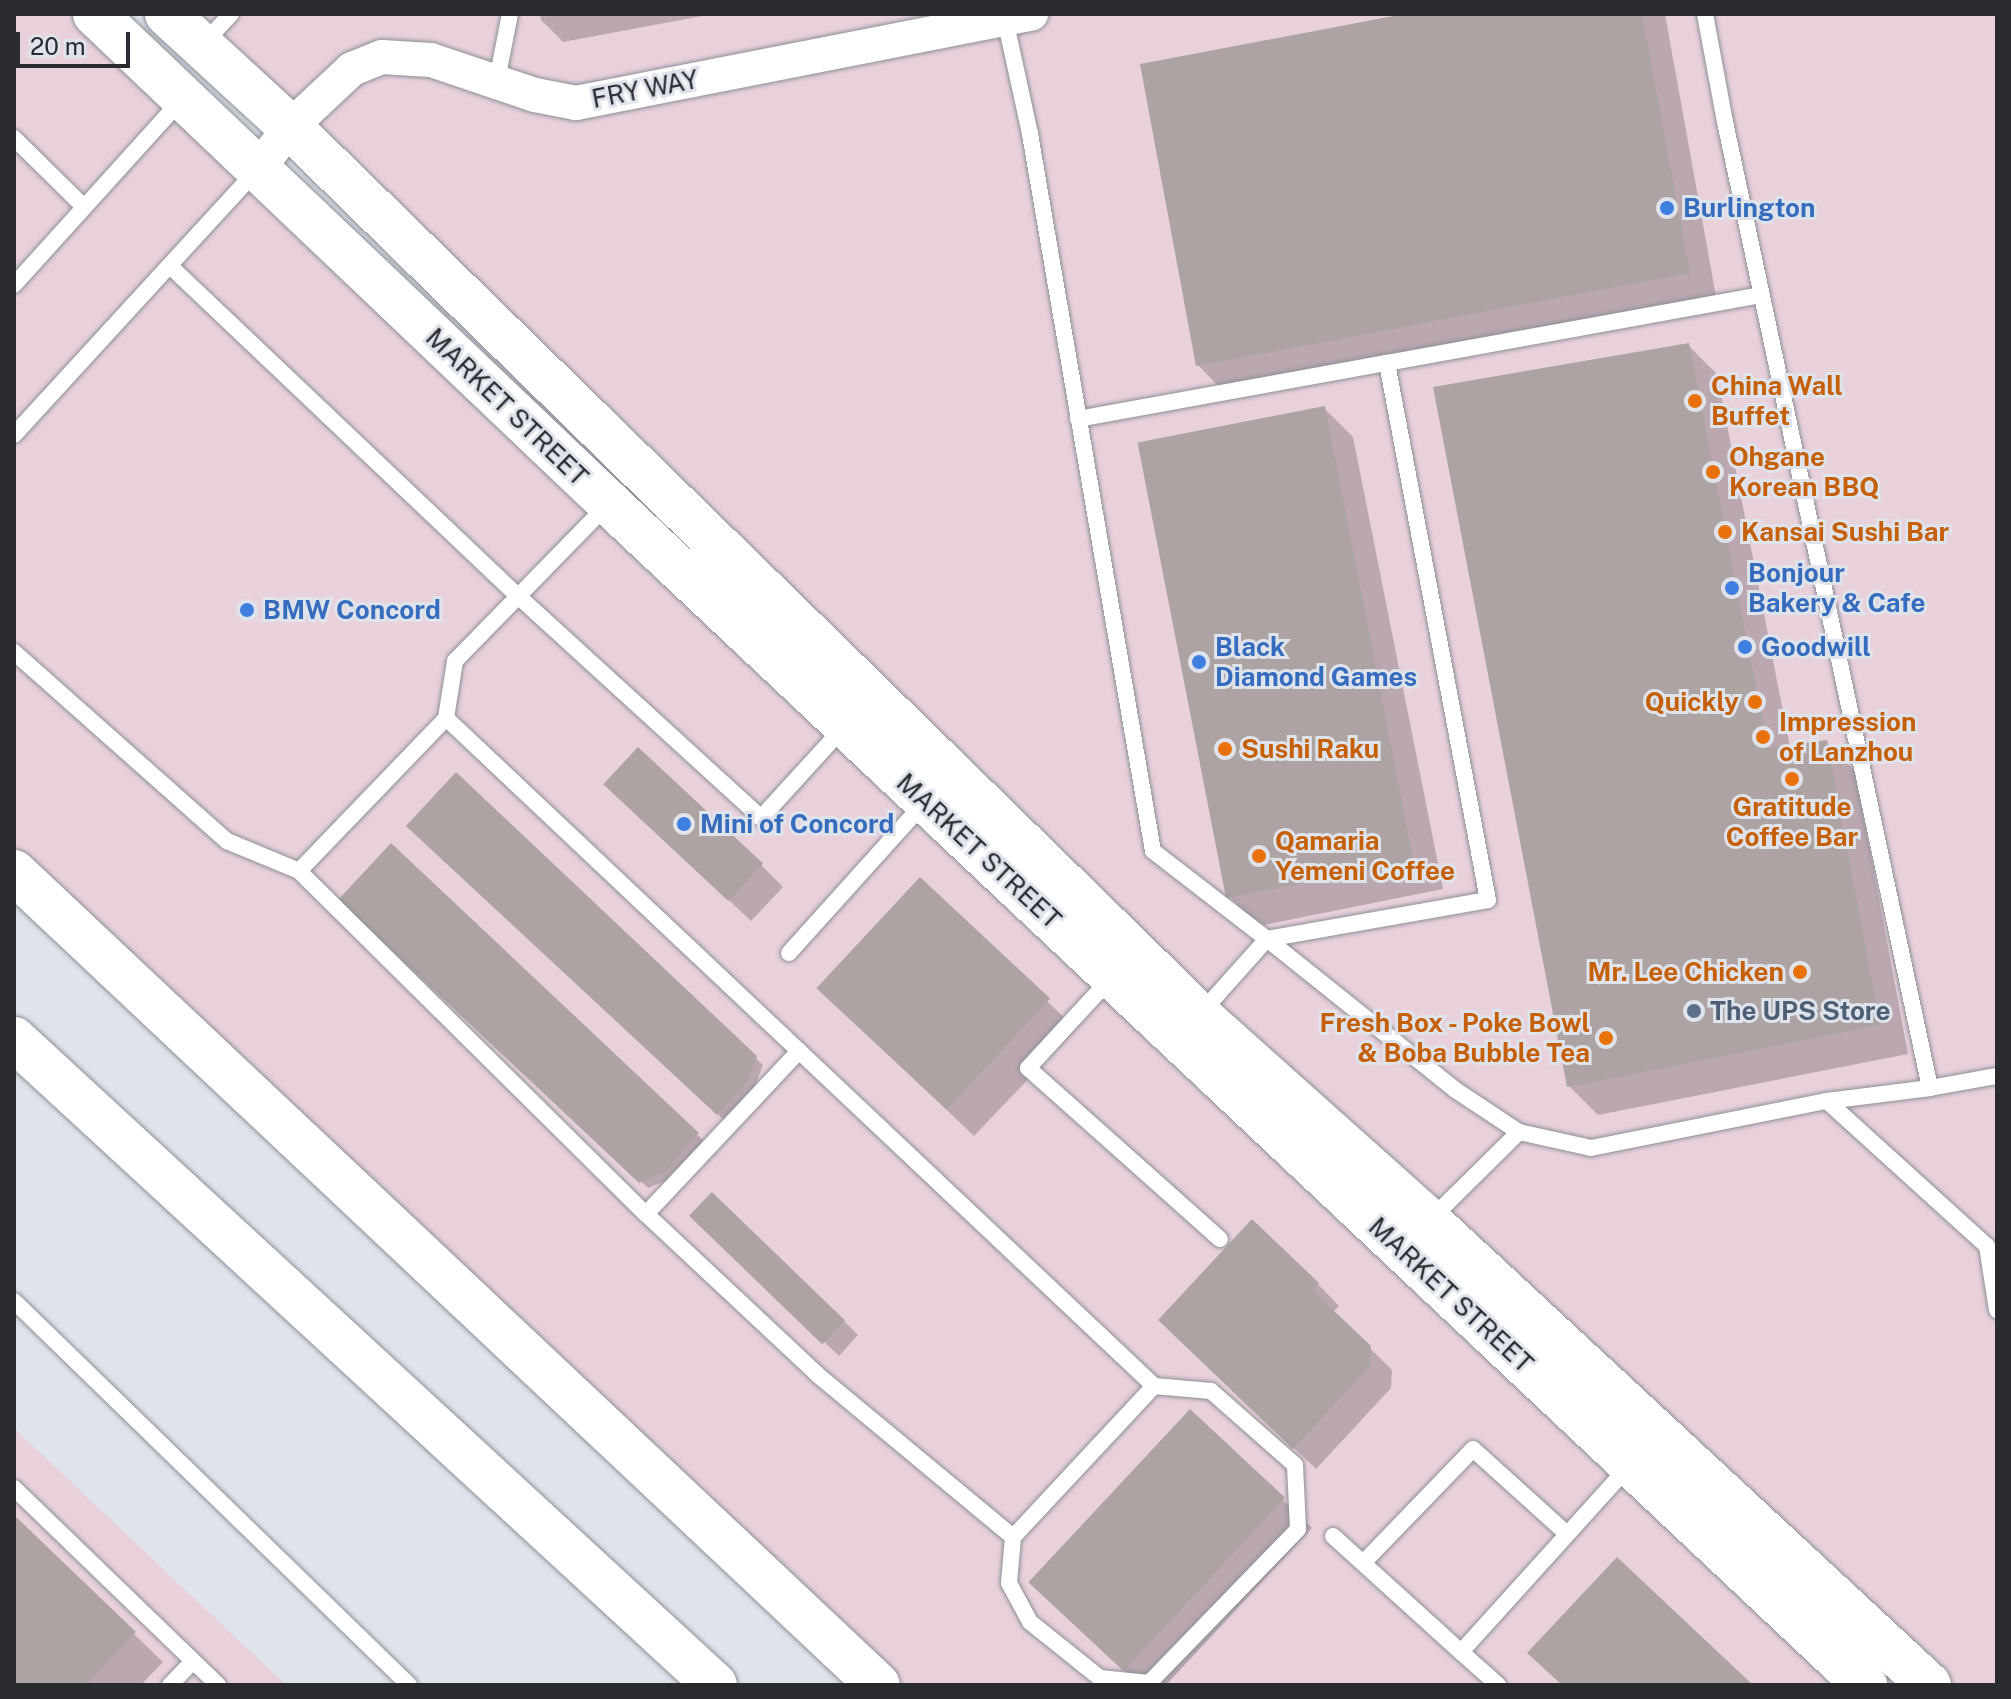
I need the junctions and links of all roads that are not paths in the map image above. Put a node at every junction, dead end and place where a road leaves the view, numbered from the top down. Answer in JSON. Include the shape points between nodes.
{"nodes":[{"id":1,"x":95,"y":14,"type":"edge"},
{"id":2,"x":167,"y":14,"type":"edge"},
{"id":3,"x":231,"y":14,"type":"edge"},
{"id":4,"x":510,"y":14,"type":"edge"},
{"id":5,"x":1705,"y":14,"type":"edge"},
{"id":6,"x":1018,"y":16,"type":"edge"},
{"id":7,"x":201,"y":47,"type":"junction"},
{"id":8,"x":497,"y":80,"type":"junction"},
{"id":9,"x":183,"y":98,"type":"junction"},
{"id":10,"x":290,"y":127,"type":"junction"},
{"id":11,"x":14,"y":138,"type":"edge"},
{"id":12,"x":258,"y":169,"type":"junction"},
{"id":13,"x":84,"y":207,"type":"junction"},
{"id":14,"x":170,"y":266,"type":"junction"},
{"id":15,"x":14,"y":285,"type":"edge"},
{"id":16,"x":1761,"y":295,"type":"junction"},
{"id":17,"x":1387,"y":363,"type":"junction"},
{"id":18,"x":1078,"y":419,"type":"junction"},
{"id":19,"x":14,"y":435,"type":"edge"},
{"id":20,"x":609,"y":503,"type":"junction"},
{"id":21,"x":517,"y":595,"type":"junction"},
{"id":22,"x":14,"y":652,"type":"edge"},
{"id":23,"x":446,"y":718,"type":"junction"},
{"id":24,"x":845,"y":725,"type":"junction"},
{"id":25,"x":926,"y":801,"type":"junction"},
{"id":26,"x":299,"y":871,"type":"junction"},
{"id":27,"x":14,"y":872,"type":"edge"},
{"id":28,"x":1267,"y":939,"type":"junction"},
{"id":29,"x":789,"y":953,"type":"dead end"},
{"id":30,"x":1112,"y":977,"type":"junction"},
{"id":31,"x":1199,"y":1015,"type":"junction"},
{"id":32,"x":14,"y":1039,"type":"edge"},
{"id":33,"x":799,"y":1051,"type":"junction"},
{"id":34,"x":1997,"y":1076,"type":"edge"},
{"id":35,"x":1930,"y":1088,"type":"junction"},
{"id":36,"x":1827,"y":1101,"type":"junction"},
{"id":37,"x":1519,"y":1132,"type":"junction"},
{"id":38,"x":646,"y":1214,"type":"junction"},
{"id":39,"x":1429,"y":1221,"type":"junction"},
{"id":40,"x":1220,"y":1239,"type":"dead end"},
{"id":41,"x":14,"y":1301,"type":"edge"},
{"id":42,"x":1997,"y":1310,"type":"edge"},
{"id":43,"x":1154,"y":1386,"type":"junction"},
{"id":44,"x":1630,"y":1464,"type":"junction"},
{"id":45,"x":14,"y":1488,"type":"edge"},
{"id":46,"x":1751,"y":1521,"type":"junction"},
{"id":47,"x":1567,"y":1534,"type":"junction"},
{"id":48,"x":1333,"y":1536,"type":"dead end"},
{"id":49,"x":1013,"y":1537,"type":"junction"},
{"id":50,"x":1363,"y":1563,"type":"junction"},
{"id":51,"x":1461,"y":1652,"type":"junction"},
{"id":52,"x":193,"y":1661,"type":"junction"},
{"id":53,"x":1871,"y":1684,"type":"edge"},
{"id":54,"x":170,"y":1685,"type":"edge"},
{"id":55,"x":218,"y":1685,"type":"edge"},
{"id":56,"x":409,"y":1685,"type":"edge"},
{"id":57,"x":715,"y":1685,"type":"edge"},
{"id":58,"x":878,"y":1685,"type":"edge"},
{"id":59,"x":1498,"y":1685,"type":"edge"},
{"id":60,"x":1929,"y":1685,"type":"edge"}],
"edges":[{"from":1,"to":9,"type":"main road","name":"MARKET STREET"},
{"from":2,"to":7,"type":"main road","name":"MARKET STREET"},
{"from":3,"to":7,"type":"lane"},
{"from":4,"to":8,"type":"lane"},
{"from":5,"to":16,"type":"lane"},
{"from":6,"to":8,"type":"street","name":"FRY WAY","via":[[576,103]]},
{"from":6,"to":18,"type":"lane","via":[[1030,134]]},
{"from":7,"to":10,"type":"main road","name":"MARKET STREET"},
{"from":8,"to":10,"type":"street","name":"FRY WAY","via":[[431,60],[382,57],[352,69]]},
{"from":9,"to":12,"type":"main road","name":"MARKET STREET"},
{"from":9,"to":13,"type":"lane"},
{"from":10,"to":12,"type":"street","name":"FRY WAY"},
{"from":10,"to":31,"type":"main road","name":"MARKET STREET"},
{"from":11,"to":13,"type":"lane"},
{"from":12,"to":14,"type":"lane"},
{"from":12,"to":20,"type":"main road","name":"MARKET STREET"},
{"from":13,"to":15,"type":"lane"},
{"from":14,"to":19,"type":"lane"},
{"from":14,"to":21,"type":"lane"},
{"from":16,"to":17,"type":"lane"},
{"from":16,"to":35,"type":"lane"},
{"from":17,"to":18,"type":"lane"},
{"from":17,"to":28,"type":"lane","via":[[1488,900]]},
{"from":18,"to":28,"type":"lane","via":[[1153,851]]},
{"from":20,"to":21,"type":"lane"},
{"from":20,"to":24,"type":"main road","name":"MARKET STREET"},
{"from":21,"to":23,"type":"lane","via":[[455,661]]},
{"from":21,"to":24,"type":"lane","via":[[761,818]]},
{"from":22,"to":26,"type":"lane","via":[[227,841]]},
{"from":23,"to":26,"type":"lane"},
{"from":23,"to":33,"type":"lane"},
{"from":24,"to":25,"type":"main road","name":"MARKET STREET"},
{"from":25,"to":29,"type":"lane"},
{"from":25,"to":30,"type":"main road","name":"MARKET STREET"},
{"from":26,"to":38,"type":"lane"},
{"from":27,"to":58,"type":"main road"},
{"from":28,"to":31,"type":"lane"},
{"from":28,"to":37,"type":"lane","via":[[1454,1089]]},
{"from":30,"to":40,"type":"lane","via":[[1028,1068]]},
{"from":30,"to":44,"type":"main road","name":"MARKET STREET"},
{"from":31,"to":39,"type":"main road","name":"MARKET STREET"},
{"from":32,"to":57,"type":"main road"},
{"from":33,"to":38,"type":"lane"},
{"from":33,"to":43,"type":"lane"},
{"from":34,"to":35,"type":"lane"},
{"from":35,"to":36,"type":"lane"},
{"from":36,"to":37,"type":"lane","via":[[1591,1148]]},
{"from":36,"to":42,"type":"lane","via":[[1987,1246]]},
{"from":37,"to":39,"type":"lane"},
{"from":38,"to":49,"type":"lane","via":[[817,1374]]},
{"from":39,"to":46,"type":"main road","name":"MARKET STREET"},
{"from":41,"to":56,"type":"lane"},
{"from":43,"to":49,"type":"lane"},
{"from":43,"to":49,"type":"lane","via":[[1211,1391],[1295,1465],[1298,1529],[1149,1683],[1100,1678],[1030,1622],[1009,1583]]},
{"from":44,"to":47,"type":"lane"},
{"from":44,"to":53,"type":"main road","name":"MARKET STREET"},
{"from":45,"to":52,"type":"lane"},
{"from":46,"to":53,"type":"main road","via":[[1773,1562],[1854,1641]]},
{"from":46,"to":60,"type":"main road","name":"MARKET STREET"},
{"from":47,"to":50,"type":"lane","via":[[1473,1449]]},
{"from":47,"to":51,"type":"lane"},
{"from":48,"to":50,"type":"lane"},
{"from":50,"to":51,"type":"lane"},
{"from":51,"to":59,"type":"lane"},
{"from":52,"to":54,"type":"lane"},
{"from":52,"to":55,"type":"lane"}]}
